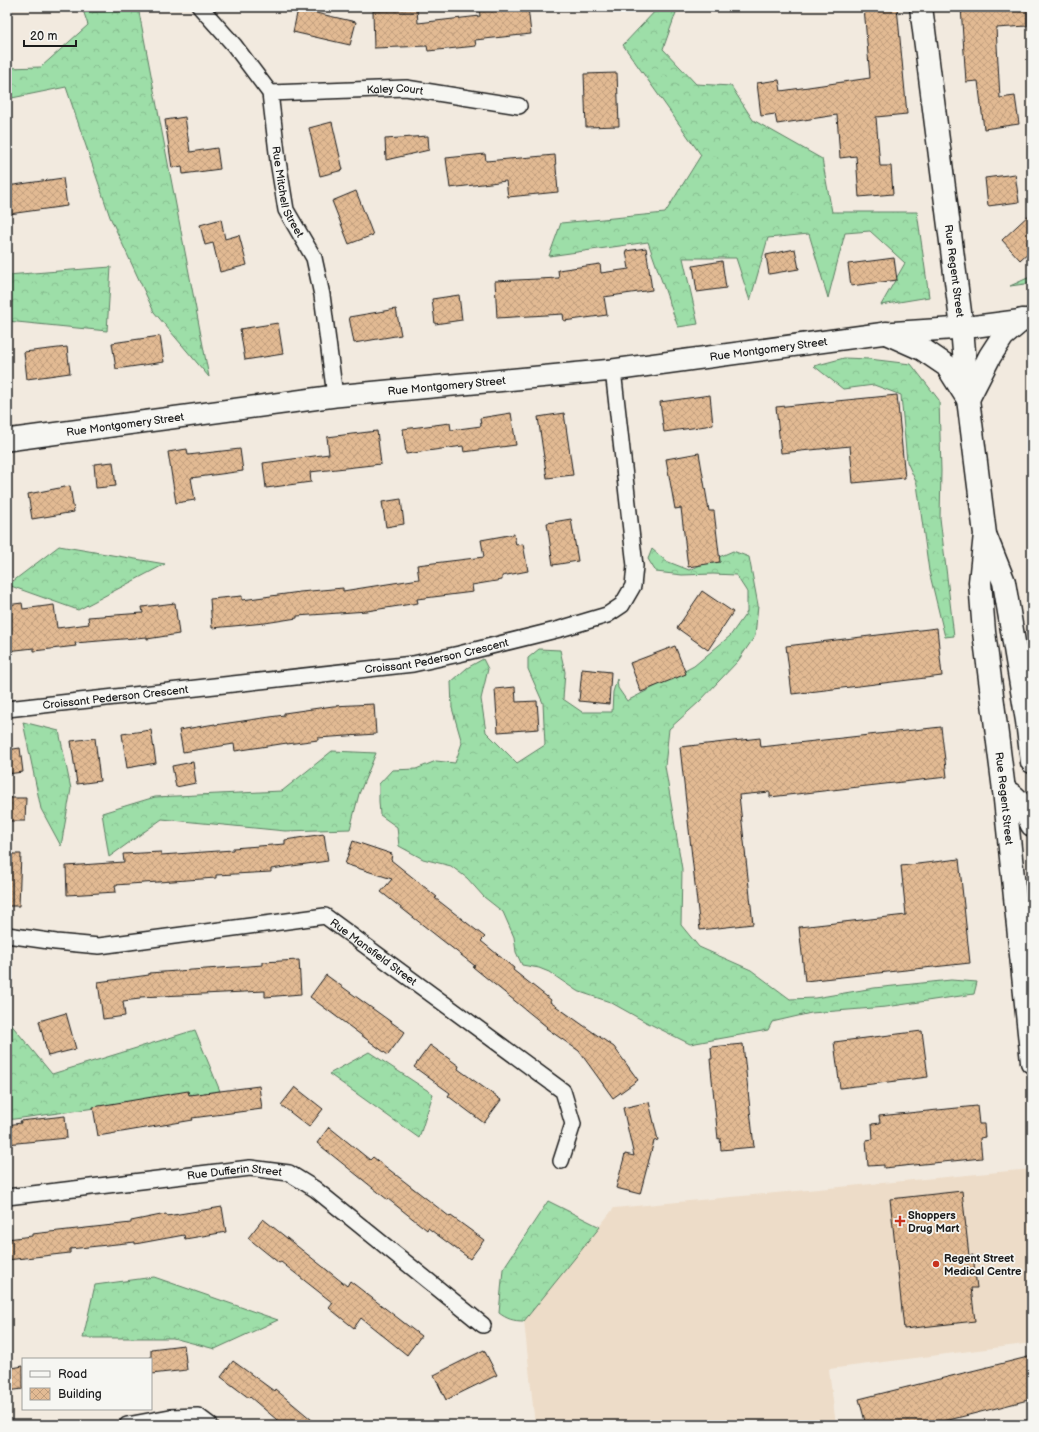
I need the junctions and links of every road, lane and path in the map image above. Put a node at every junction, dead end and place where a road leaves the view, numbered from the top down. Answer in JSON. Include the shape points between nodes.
{"nodes":[{"id":1,"x":200,"y":7,"type":"edge"},
{"id":2,"x":921,"y":7,"type":"edge"},
{"id":3,"x":270,"y":93,"type":"junction"},
{"id":4,"x":519,"y":106,"type":"dead end"},
{"id":5,"x":1027,"y":319,"type":"edge"},
{"id":6,"x":962,"y":328,"type":"junction"},
{"id":7,"x":886,"y":333,"type":"junction"},
{"id":8,"x":614,"y":370,"type":"junction"},
{"id":9,"x":335,"y":396,"type":"junction"},
{"id":10,"x":968,"y":399,"type":"junction"},
{"id":11,"x":7,"y":440,"type":"edge"},
{"id":12,"x":985,"y":534,"type":"junction"},
{"id":13,"x":7,"y":709,"type":"edge"},
{"id":14,"x":1032,"y":762,"type":"edge"},
{"id":15,"x":1004,"y":790,"type":"junction"},
{"id":16,"x":1032,"y":825,"type":"edge"},
{"id":17,"x":7,"y":935,"type":"edge"},
{"id":18,"x":1032,"y":1062,"type":"edge"},
{"id":19,"x":561,"y":1161,"type":"dead end"},
{"id":20,"x":7,"y":1197,"type":"edge"},
{"id":21,"x":483,"y":1325,"type":"dead end"},
{"id":22,"x":127,"y":1425,"type":"edge"},
{"id":23,"x":210,"y":1425,"type":"edge"}],
"edges":[{"from":1,"to":3,"type":"street","via":[[234,45]]},
{"from":2,"to":6,"type":"main road","name":"Rue Regent Street"},
{"from":3,"to":4,"type":"street","name":"Kaley Court","via":[[406,88]]},
{"from":3,"to":9,"type":"street","name":"Rue Mitchell Street","via":[[286,210],[314,258],[322,295]]},
{"from":5,"to":6,"type":"street","name":"Rue Montgomery Street"},
{"from":5,"to":10,"type":"main road","via":[[1003,336]]},
{"from":6,"to":7,"type":"street","name":"Rue Montgomery Street"},
{"from":6,"to":10,"type":"main road","name":"Rue Regent Street"},
{"from":7,"to":8,"type":"street","name":"Rue Montgomery Street"},
{"from":7,"to":10,"type":"main road","via":[[922,349],[947,366]]},
{"from":8,"to":9,"type":"street","name":"Rue Montgomery Street"},
{"from":8,"to":13,"type":"street","name":"Croissant Pederson Crescent","via":[[635,566],[633,586],[622,605],[607,615],[545,633],[414,664]]},
{"from":9,"to":11,"type":"street","name":"Rue Montgomery Street"},
{"from":10,"to":12,"type":"main road","name":"Rue Regent Street"},
{"from":12,"to":14,"type":"main road","name":"Rue Regent Street","via":[[1004,582]]},
{"from":12,"to":15,"type":"main road","name":"Rue Regent Street","via":[[980,582]]},
{"from":15,"to":16,"type":"main road","via":[[1012,794],[1024,807]]},
{"from":15,"to":18,"type":"main road","name":"Rue Regent Street"},
{"from":17,"to":19,"type":"street","name":"Rue Mansfield Street","via":[[99,946],[325,916],[563,1091],[573,1124]]},
{"from":20,"to":21,"type":"street","name":"Rue Dufferin Street","via":[[250,1168],[289,1172],[315,1189]]},
{"from":22,"to":23,"type":"street","via":[[198,1416]]}]}
